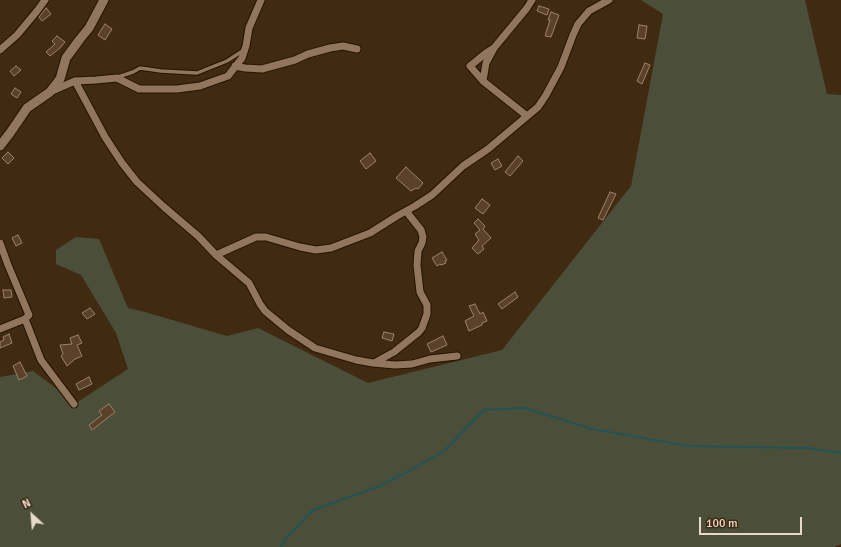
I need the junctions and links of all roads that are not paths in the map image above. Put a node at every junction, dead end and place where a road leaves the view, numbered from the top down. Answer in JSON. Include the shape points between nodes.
{"nodes":[{"id":1,"x":45,"y":0,"type":"edge"},
{"id":2,"x":104,"y":0,"type":"edge"},
{"id":3,"x":261,"y":0,"type":"edge"},
{"id":4,"x":532,"y":0,"type":"edge"},
{"id":5,"x":609,"y":0,"type":"edge"},
{"id":6,"x":494,"y":48,"type":"junction"},
{"id":7,"x":357,"y":49,"type":"dead end"},
{"id":8,"x":0,"y":50,"type":"edge"},
{"id":9,"x":244,"y":50,"type":"junction"},
{"id":10,"x":235,"y":66,"type":"junction"},
{"id":11,"x":117,"y":78,"type":"junction"},
{"id":12,"x":75,"y":81,"type":"junction"},
{"id":13,"x":484,"y":81,"type":"junction"},
{"id":14,"x":50,"y":92,"type":"junction"},
{"id":15,"x":527,"y":116,"type":"junction"},
{"id":16,"x":0,"y":146,"type":"edge"},
{"id":17,"x":406,"y":211,"type":"junction"},
{"id":18,"x":0,"y":244,"type":"edge"},
{"id":19,"x":216,"y":255,"type":"junction"},
{"id":20,"x":25,"y":319,"type":"junction"},
{"id":21,"x":0,"y":329,"type":"edge"},
{"id":22,"x":457,"y":356,"type":"dead end"},
{"id":23,"x":373,"y":364,"type":"junction"},
{"id":24,"x":74,"y":404,"type":"dead end"}],
"edges":[{"from":1,"to":8,"type":"street","via":[[17,36]]},
{"from":2,"to":14,"type":"street","via":[[89,28],[66,58],[60,79]]},
{"from":3,"to":9,"type":"street","via":[[249,28]]},
{"from":4,"to":6,"type":"street"},
{"from":5,"to":15,"type":"street","via":[[589,11],[578,24],[562,67],[546,96]]},
{"from":6,"to":13,"type":"street","via":[[486,63]]},
{"from":6,"to":13,"type":"street","via":[[470,66]]},
{"from":7,"to":10,"type":"street","via":[[343,46],[330,48],[262,69]]},
{"from":9,"to":10,"type":"street","via":[[242,58]]},
{"from":9,"to":11,"type":"lane","via":[[227,61],[197,73],[140,68]]},
{"from":10,"to":11,"type":"street","via":[[228,76],[200,86],[177,89],[139,89]]},
{"from":11,"to":12,"type":"street"},
{"from":12,"to":14,"type":"street"},
{"from":12,"to":19,"type":"street","via":[[105,137],[137,182]]},
{"from":13,"to":15,"type":"street"},
{"from":14,"to":16,"type":"street","via":[[27,108]]},
{"from":15,"to":17,"type":"street","via":[[463,166],[432,195]]},
{"from":17,"to":19,"type":"street","via":[[370,233],[331,248],[316,250],[266,237],[256,238]]},
{"from":17,"to":23,"type":"street","via":[[421,230],[422,243],[418,251],[417,265],[420,292],[427,305],[427,314],[419,332],[394,352]]},
{"from":18,"to":20,"type":"street","via":[[29,316]]},
{"from":19,"to":23,"type":"street","via":[[249,283],[265,311],[288,330],[315,348]]},
{"from":20,"to":21,"type":"street"},
{"from":20,"to":24,"type":"street","via":[[41,360]]},
{"from":22,"to":23,"type":"street","via":[[412,364]]}]}
